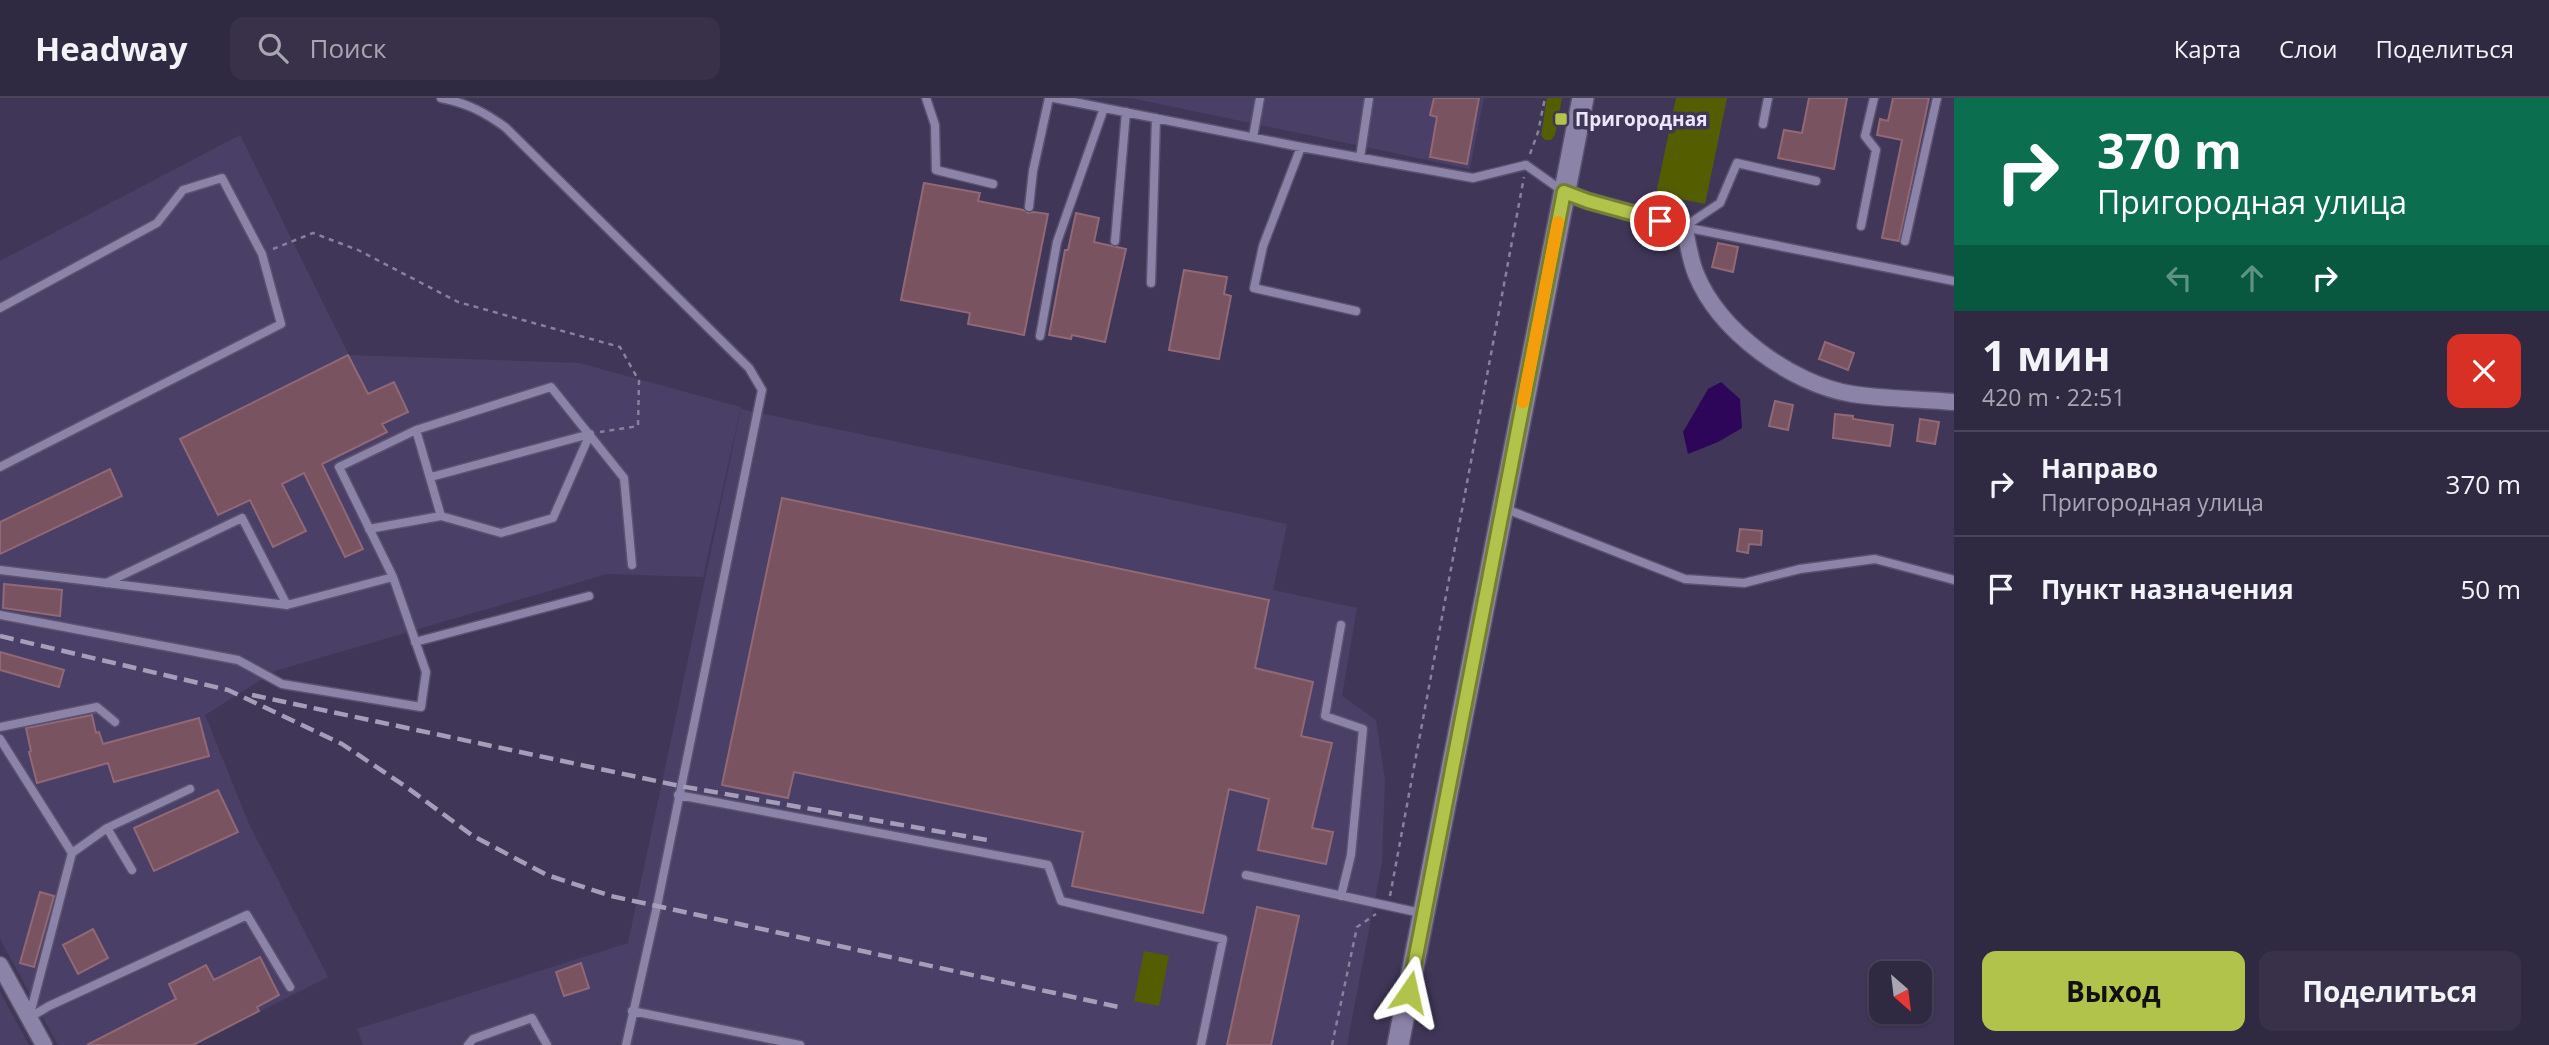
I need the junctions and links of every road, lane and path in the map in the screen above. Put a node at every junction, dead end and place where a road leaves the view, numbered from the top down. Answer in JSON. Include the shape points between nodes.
{"nodes":[{"id":1,"x":441,"y":98,"type":"edge"},
{"id":2,"x":926,"y":98,"type":"edge"},
{"id":3,"x":1051,"y":98,"type":"edge"},
{"id":4,"x":1260,"y":98,"type":"edge"},
{"id":5,"x":1369,"y":98,"type":"edge"},
{"id":6,"x":1545,"y":98,"type":"edge"},
{"id":7,"x":1583,"y":98,"type":"edge"},
{"id":8,"x":1768,"y":98,"type":"edge"},
{"id":9,"x":1874,"y":98,"type":"edge"},
{"id":10,"x":1937,"y":98,"type":"edge"},
{"id":11,"x":1093,"y":102,"type":"edge"},
{"id":12,"x":1104,"y":108,"type":"junction"},
{"id":13,"x":1126,"y":112,"type":"junction"},
{"id":14,"x":1156,"y":118,"type":"junction"},
{"id":15,"x":1763,"y":124,"type":"dead end"},
{"id":16,"x":1253,"y":137,"type":"junction"},
{"id":17,"x":1301,"y":147,"type":"junction"},
{"id":18,"x":1360,"y":158,"type":"junction"},
{"id":19,"x":1525,"y":165,"type":"junction"},
{"id":20,"x":1816,"y":180,"type":"dead end"},
{"id":21,"x":993,"y":184,"type":"dead end"},
{"id":22,"x":1564,"y":192,"type":"junction"},
{"id":23,"x":1029,"y":207,"type":"dead end"},
{"id":24,"x":1861,"y":226,"type":"dead end"},
{"id":25,"x":1684,"y":227,"type":"junction"},
{"id":26,"x":1115,"y":241,"type":"dead end"},
{"id":27,"x":1905,"y":241,"type":"dead end"},
{"id":28,"x":262,"y":254,"type":"junction"},
{"id":29,"x":1954,"y":281,"type":"edge"},
{"id":30,"x":1151,"y":283,"type":"dead end"},
{"id":31,"x":0,"y":308,"type":"edge"},
{"id":32,"x":1356,"y":311,"type":"dead end"},
{"id":33,"x":1040,"y":336,"type":"dead end"},
{"id":34,"x":1954,"y":402,"type":"edge"},
{"id":35,"x":416,"y":430,"type":"junction"},
{"id":36,"x":590,"y":433,"type":"junction"},
{"id":37,"x":0,"y":467,"type":"edge"},
{"id":38,"x":431,"y":477,"type":"junction"},
{"id":39,"x":1503,"y":508,"type":"junction"},
{"id":40,"x":441,"y":516,"type":"junction"},
{"id":41,"x":369,"y":529,"type":"junction"},
{"id":42,"x":632,"y":565,"type":"dead end"},
{"id":43,"x":0,"y":570,"type":"edge"},
{"id":44,"x":393,"y":577,"type":"junction"},
{"id":45,"x":1954,"y":580,"type":"edge"},
{"id":46,"x":106,"y":583,"type":"junction"},
{"id":47,"x":589,"y":596,"type":"dead end"},
{"id":48,"x":287,"y":605,"type":"junction"},
{"id":49,"x":0,"y":615,"type":"edge"},
{"id":50,"x":1341,"y":625,"type":"dead end"},
{"id":51,"x":415,"y":642,"type":"junction"},
{"id":52,"x":115,"y":722,"type":"dead end"},
{"id":53,"x":0,"y":727,"type":"edge"},
{"id":54,"x":0,"y":739,"type":"edge"},
{"id":55,"x":190,"y":789,"type":"dead end"},
{"id":56,"x":678,"y":795,"type":"junction"},
{"id":57,"x":107,"y":828,"type":"junction"},
{"id":58,"x":72,"y":853,"type":"junction"},
{"id":59,"x":132,"y":870,"type":"dead end"},
{"id":60,"x":1246,"y":875,"type":"dead end"},
{"id":61,"x":1341,"y":896,"type":"junction"},
{"id":62,"x":1388,"y":906,"type":"junction"},
{"id":63,"x":1424,"y":913,"type":"junction"},
{"id":64,"x":0,"y":965,"type":"edge"},
{"id":65,"x":290,"y":987,"type":"dead end"},
{"id":66,"x":1409,"y":992,"type":"junction"},
{"id":67,"x":632,"y":1011,"type":"junction"},
{"id":68,"x":29,"y":1018,"type":"junction"},
{"id":69,"x":44,"y":1045,"type":"edge"},
{"id":70,"x":468,"y":1045,"type":"edge"},
{"id":71,"x":547,"y":1045,"type":"edge"},
{"id":72,"x":626,"y":1045,"type":"edge"},
{"id":73,"x":800,"y":1045,"type":"edge"},
{"id":74,"x":1201,"y":1045,"type":"edge"},
{"id":75,"x":1332,"y":1045,"type":"edge"},
{"id":76,"x":1398,"y":1045,"type":"edge"},
{"id":77,"x":1409,"y":1045,"type":"edge"}],
"edges":[{"from":1,"to":56,"type":"lane","via":[[483,111],[505,127],[749,368],[762,390]]},
{"from":2,"to":21,"type":"lane","via":[[935,125],[936,170]]},
{"from":3,"to":11,"type":"lane"},
{"from":3,"to":23,"type":"lane"},
{"from":4,"to":16,"type":"lane"},
{"from":5,"to":18,"type":"lane"},
{"from":6,"to":19,"type":"path"},
{"from":7,"to":22,"type":"main road"},
{"from":8,"to":15,"type":"lane"},
{"from":9,"to":24,"type":"lane","via":[[1865,136],[1876,150]]},
{"from":10,"to":27,"type":"lane"},
{"from":11,"to":12,"type":"lane"},
{"from":12,"to":13,"type":"lane"},
{"from":12,"to":33,"type":"lane","via":[[1057,242]]},
{"from":13,"to":14,"type":"lane"},
{"from":13,"to":26,"type":"lane"},
{"from":14,"to":16,"type":"lane"},
{"from":14,"to":30,"type":"lane"},
{"from":16,"to":17,"type":"lane"},
{"from":17,"to":18,"type":"lane"},
{"from":17,"to":32,"type":"lane","via":[[1264,246],[1254,288]]},
{"from":18,"to":19,"type":"lane","via":[[1473,178]]},
{"from":19,"to":22,"type":"lane"},
{"from":19,"to":62,"type":"path"},
{"from":20,"to":25,"type":"lane","via":[[1737,163],[1720,203]]},
{"from":22,"to":25,"type":"street"},
{"from":22,"to":39,"type":"main road"},
{"from":25,"to":29,"type":"lane"},
{"from":25,"to":34,"type":"street","via":[[1695,274],[1716,310],[1744,341],[1778,364],[1850,394]]},
{"from":28,"to":31,"type":"lane","via":[[222,178],[183,190],[158,223]]},
{"from":28,"to":36,"type":"path","via":[[313,233],[358,250],[458,302],[620,347],[639,381],[638,426]]},
{"from":28,"to":37,"type":"lane","via":[[281,324]]},
{"from":35,"to":36,"type":"lane","via":[[551,387]]},
{"from":35,"to":38,"type":"lane"},
{"from":35,"to":41,"type":"lane","via":[[339,467]]},
{"from":36,"to":38,"type":"lane"},
{"from":36,"to":40,"type":"lane","via":[[553,518],[501,533]]},
{"from":36,"to":42,"type":"lane","via":[[624,478]]},
{"from":38,"to":40,"type":"lane"},
{"from":39,"to":45,"type":"lane","via":[[1685,579],[1744,583],[1800,569],[1875,559]]},
{"from":39,"to":63,"type":"main road"},
{"from":40,"to":41,"type":"lane"},
{"from":41,"to":44,"type":"lane"},
{"from":43,"to":46,"type":"lane"},
{"from":44,"to":48,"type":"lane"},
{"from":44,"to":51,"type":"lane"},
{"from":46,"to":48,"type":"lane"},
{"from":46,"to":48,"type":"lane","via":[[242,518]]},
{"from":47,"to":51,"type":"lane"},
{"from":49,"to":51,"type":"lane","via":[[238,660],[282,684],[421,707],[426,672]]},
{"from":50,"to":61,"type":"lane","via":[[1325,716],[1363,729],[1351,855]]},
{"from":52,"to":53,"type":"lane","via":[[97,707]]},
{"from":54,"to":58,"type":"lane"},
{"from":55,"to":57,"type":"lane"},
{"from":56,"to":67,"type":"lane"},
{"from":56,"to":74,"type":"lane","via":[[1048,865],[1060,901],[1223,939]]},
{"from":57,"to":58,"type":"lane"},
{"from":57,"to":59,"type":"lane"},
{"from":58,"to":68,"type":"lane"},
{"from":60,"to":61,"type":"lane"},
{"from":61,"to":62,"type":"lane"},
{"from":62,"to":63,"type":"lane"},
{"from":62,"to":75,"type":"path","via":[[1357,927]]},
{"from":63,"to":66,"type":"main road"},
{"from":64,"to":68,"type":"street"},
{"from":65,"to":68,"type":"lane","via":[[247,915]]},
{"from":66,"to":76,"type":"main road"},
{"from":66,"to":77,"type":"main road"},
{"from":67,"to":72,"type":"lane"},
{"from":67,"to":73,"type":"lane"},
{"from":68,"to":69,"type":"street"},
{"from":70,"to":71,"type":"lane","via":[[473,1039],[532,1018]]}]}
